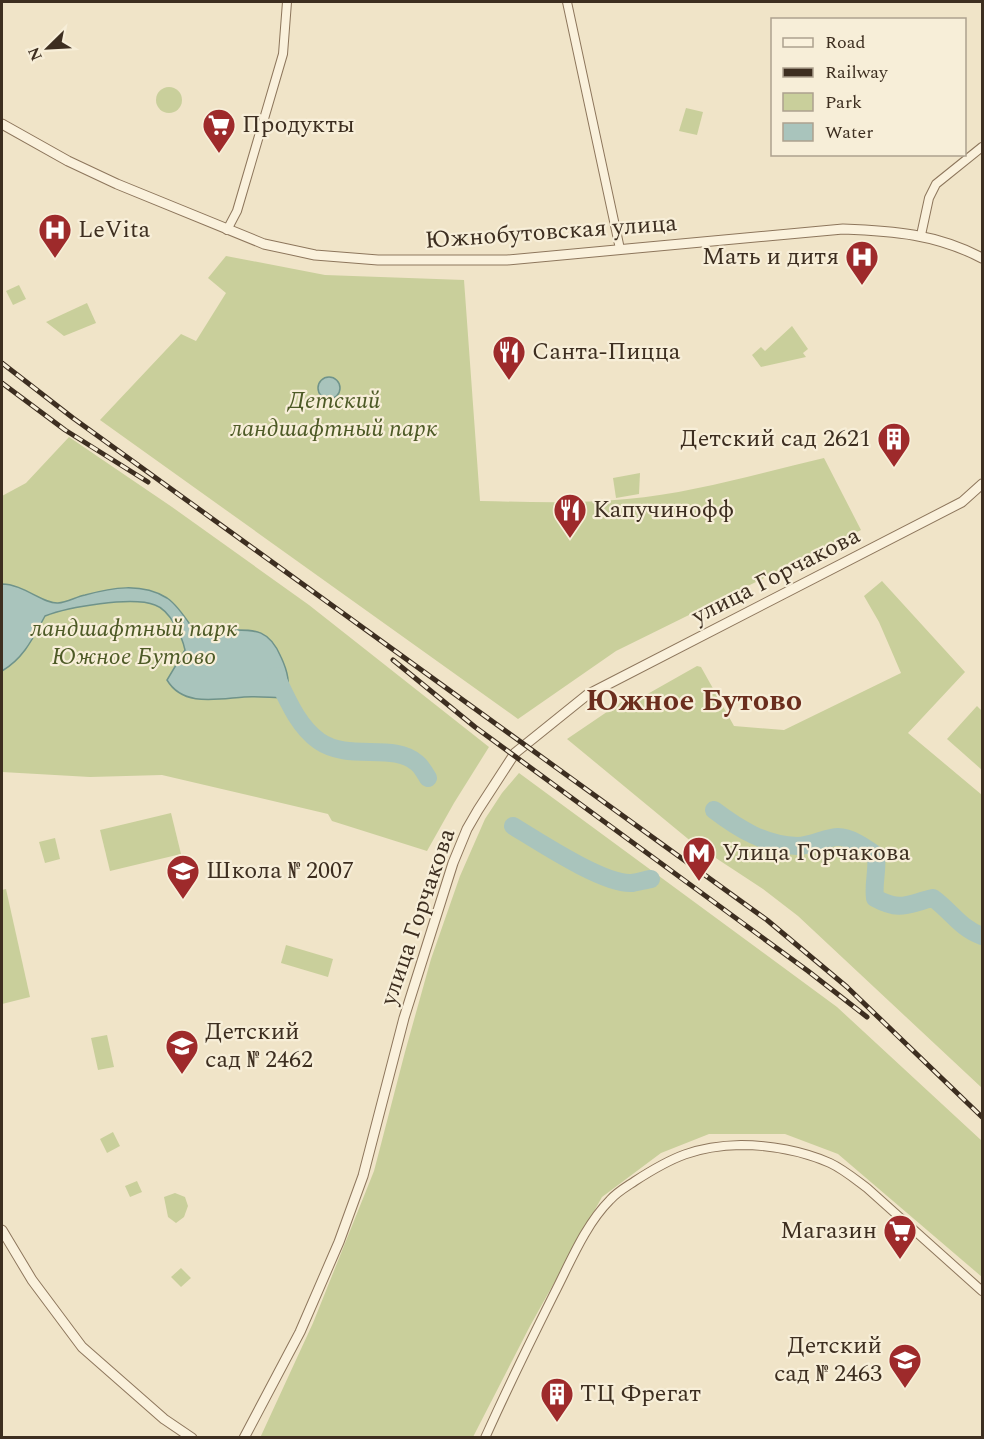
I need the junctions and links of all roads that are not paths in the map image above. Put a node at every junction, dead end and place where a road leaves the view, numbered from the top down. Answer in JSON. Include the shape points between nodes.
{"nodes":[{"id":1,"x":287,"y":2,"type":"edge"},
{"id":2,"x":567,"y":2,"type":"edge"},
{"id":3,"x":2,"y":124,"type":"edge"},
{"id":4,"x":982,"y":147,"type":"edge"},
{"id":5,"x":227,"y":230,"type":"junction"},
{"id":6,"x":921,"y":235,"type":"junction"},
{"id":7,"x":620,"y":249,"type":"junction"},
{"id":8,"x":982,"y":258,"type":"edge"},
{"id":9,"x":982,"y":484,"type":"edge"},
{"id":10,"x":2,"y":1230,"type":"edge"},
{"id":11,"x":982,"y":1290,"type":"edge"},
{"id":12,"x":192,"y":1437,"type":"edge"},
{"id":13,"x":244,"y":1437,"type":"edge"},
{"id":14,"x":485,"y":1437,"type":"edge"}],
"edges":[{"from":1,"to":5,"type":"street","via":[[283,54],[237,211]]},
{"from":2,"to":7,"type":"street"},
{"from":3,"to":5,"type":"street","name":"Южнобутовская улица","via":[[68,161]]},
{"from":4,"to":6,"type":"street","via":[[936,184]]},
{"from":5,"to":7,"type":"street","name":"Южнобутовская улица","via":[[264,244],[315,255],[378,261],[507,260]]},
{"from":6,"to":7,"type":"street","name":"Южнобутовская улица","via":[[843,229]]},
{"from":6,"to":8,"type":"street","name":"Южнобутовская улица"},
{"from":9,"to":13,"type":"street","name":"улица Горчакова","via":[[962,502],[587,695],[515,753],[478,810],[453,863],[404,1018],[363,1176],[343,1231],[300,1332]]},
{"from":10,"to":12,"type":"street","via":[[32,1280],[82,1347],[164,1419]]},
{"from":11,"to":14,"type":"street","via":[[867,1188],[830,1163],[759,1145],[693,1150],[658,1166],[622,1190],[595,1218]]}]}
